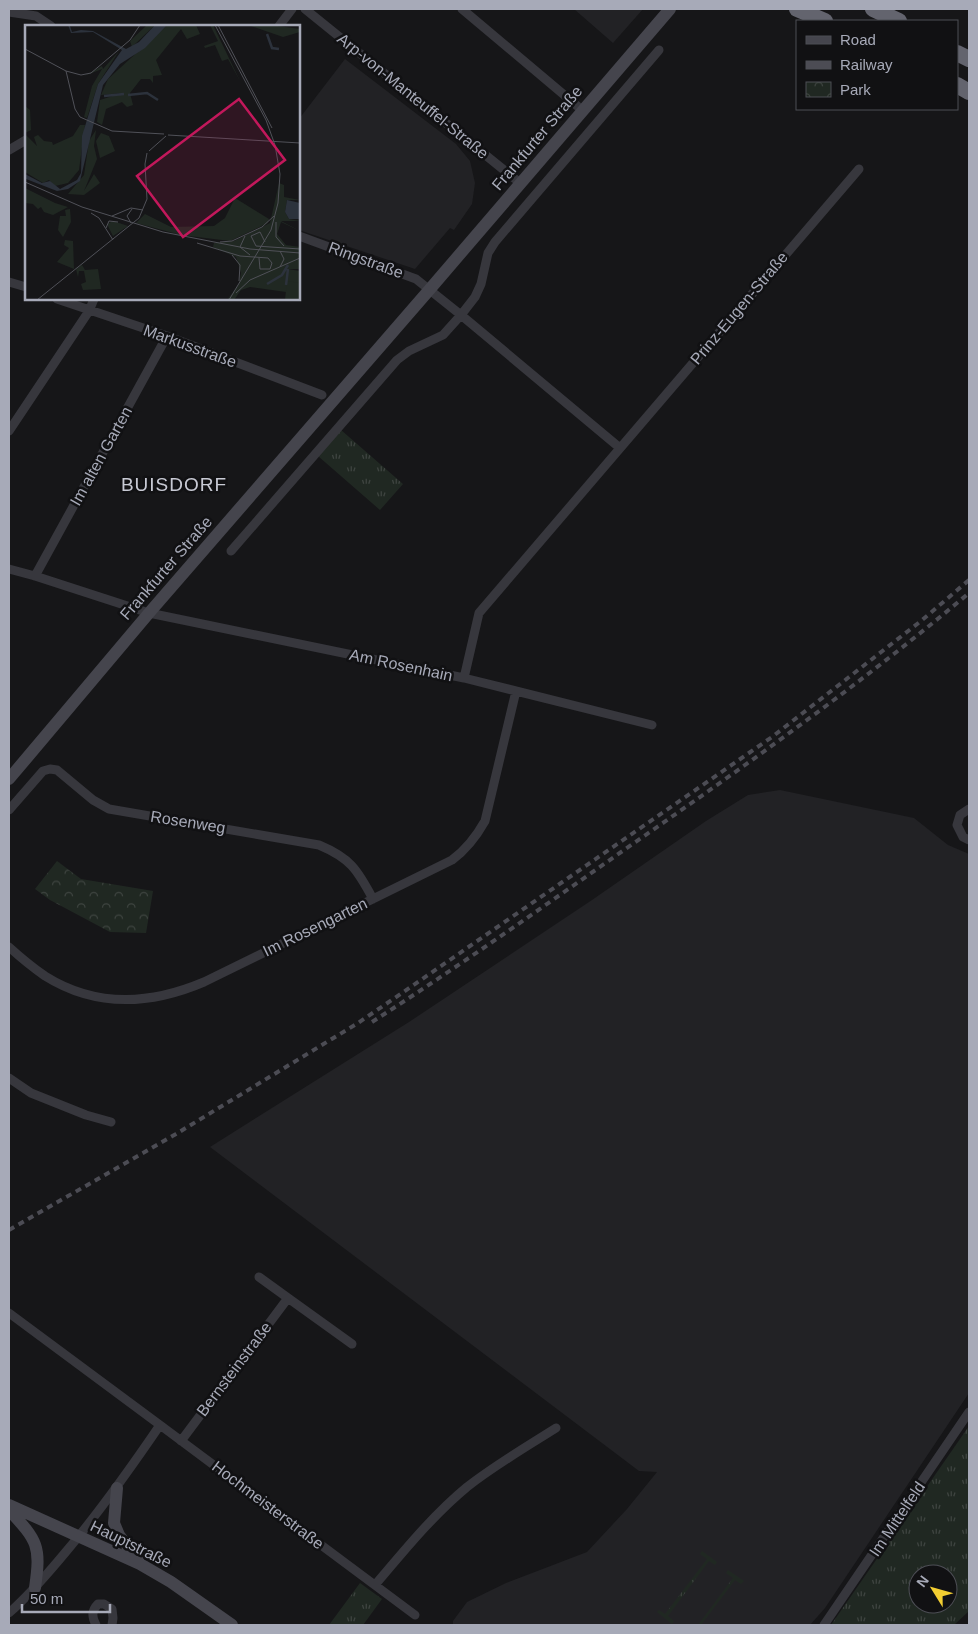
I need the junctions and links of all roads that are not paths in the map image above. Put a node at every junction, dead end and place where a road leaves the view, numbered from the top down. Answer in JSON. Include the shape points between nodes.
{"nodes":[{"id":1,"x":292,"y":9,"type":"edge"},
{"id":2,"x":306,"y":9,"type":"edge"},
{"id":3,"x":462,"y":9,"type":"edge"},
{"id":4,"x":670,"y":9,"type":"edge"},
{"id":5,"x":797,"y":9,"type":"edge"},
{"id":6,"x":873,"y":9,"type":"edge"},
{"id":7,"x":9,"y":12,"type":"edge"},
{"id":8,"x":823,"y":20,"type":"edge"},
{"id":9,"x":897,"y":20,"type":"edge"},
{"id":10,"x":50,"y":25,"type":"edge"},
{"id":11,"x":280,"y":25,"type":"edge"},
{"id":12,"x":659,"y":50,"type":"dead end"},
{"id":13,"x":958,"y":53,"type":"edge"},
{"id":14,"x":969,"y":59,"type":"edge"},
{"id":15,"x":958,"y":86,"type":"edge"},
{"id":16,"x":969,"y":92,"type":"edge"},
{"id":17,"x":582,"y":110,"type":"junction"},
{"id":18,"x":25,"y":141,"type":"edge"},
{"id":19,"x":9,"y":150,"type":"edge"},
{"id":20,"x":859,"y":169,"type":"dead end"},
{"id":21,"x":520,"y":184,"type":"junction"},
{"id":22,"x":300,"y":236,"type":"edge"},
{"id":23,"x":9,"y":282,"type":"edge"},
{"id":24,"x":25,"y":287,"type":"edge"},
{"id":25,"x":430,"y":289,"type":"junction"},
{"id":26,"x":60,"y":300,"type":"edge"},
{"id":27,"x":94,"y":300,"type":"edge"},
{"id":28,"x":89,"y":310,"type":"junction"},
{"id":29,"x":461,"y":315,"type":"junction"},
{"id":30,"x":167,"y":336,"type":"junction"},
{"id":31,"x":322,"y":395,"type":"dead end"},
{"id":32,"x":9,"y":431,"type":"edge"},
{"id":33,"x":620,"y":448,"type":"junction"},
{"id":34,"x":230,"y":551,"type":"dead end"},
{"id":35,"x":9,"y":569,"type":"edge"},
{"id":36,"x":35,"y":576,"type":"junction"},
{"id":37,"x":149,"y":613,"type":"junction"},
{"id":38,"x":464,"y":678,"type":"junction"},
{"id":39,"x":516,"y":692,"type":"junction"},
{"id":40,"x":652,"y":725,"type":"dead end"},
{"id":41,"x":9,"y":779,"type":"edge"},
{"id":42,"x":969,"y":809,"type":"edge"},
{"id":43,"x":9,"y":810,"type":"edge"},
{"id":44,"x":969,"y":840,"type":"edge"},
{"id":45,"x":373,"y":899,"type":"junction"},
{"id":46,"x":9,"y":947,"type":"edge"},
{"id":47,"x":9,"y":1078,"type":"edge"},
{"id":48,"x":111,"y":1122,"type":"dead end"},
{"id":49,"x":260,"y":1277,"type":"dead end"},
{"id":50,"x":288,"y":1298,"type":"junction"},
{"id":51,"x":9,"y":1313,"type":"edge"},
{"id":52,"x":352,"y":1344,"type":"dead end"},
{"id":53,"x":969,"y":1412,"type":"edge"},
{"id":54,"x":160,"y":1425,"type":"junction"},
{"id":55,"x":556,"y":1428,"type":"dead end"},
{"id":56,"x":181,"y":1440,"type":"junction"},
{"id":57,"x":117,"y":1488,"type":"junction"},
{"id":58,"x":9,"y":1504,"type":"edge"},
{"id":59,"x":9,"y":1510,"type":"edge"},
{"id":60,"x":80,"y":1537,"type":"junction"},
{"id":61,"x":140,"y":1564,"type":"junction"},
{"id":62,"x":375,"y":1585,"type":"junction"},
{"id":63,"x":35,"y":1588,"type":"junction"},
{"id":64,"x":9,"y":1613,"type":"edge"},
{"id":65,"x":415,"y":1615,"type":"dead end"},
{"id":66,"x":96,"y":1625,"type":"edge"},
{"id":67,"x":112,"y":1625,"type":"edge"},
{"id":68,"x":232,"y":1625,"type":"edge"},
{"id":69,"x":824,"y":1625,"type":"edge"}],
"edges":[{"from":1,"to":11,"type":"street"},
{"from":2,"to":21,"type":"street","name":"Arp-von-Manteuffel-Straße"},
{"from":3,"to":17,"type":"street"},
{"from":4,"to":17,"type":"main road","name":"Frankfurter Straße"},
{"from":5,"to":8,"type":"highway"},
{"from":6,"to":9,"type":"highway"},
{"from":7,"to":10,"type":"street","via":[[36,16]]},
{"from":12,"to":29,"type":"street","via":[[494,242],[484,264],[481,284]]},
{"from":13,"to":14,"type":"highway"},
{"from":15,"to":16,"type":"highway"},
{"from":17,"to":21,"type":"main road","name":"Frankfurter Straße"},
{"from":18,"to":19,"type":"street"},
{"from":20,"to":33,"type":"street","name":"Prinz-Eugen-Straße"},
{"from":21,"to":25,"type":"main road","name":"Frankfurter Straße"},
{"from":22,"to":25,"type":"street","name":"Ringstraße","via":[[416,279]]},
{"from":23,"to":24,"type":"street"},
{"from":25,"to":29,"type":"street"},
{"from":25,"to":37,"type":"main road","name":"Frankfurter Straße"},
{"from":26,"to":28,"type":"street","name":"Markusstraße"},
{"from":27,"to":28,"type":"street"},
{"from":28,"to":30,"type":"street","name":"Markusstraße"},
{"from":28,"to":32,"type":"street"},
{"from":29,"to":33,"type":"street"},
{"from":29,"to":34,"type":"street","via":[[444,335],[397,360]]},
{"from":30,"to":31,"type":"street","name":"Markusstraße"},
{"from":30,"to":36,"type":"street","name":"Im alten Garten"},
{"from":33,"to":38,"type":"street","name":"Prinz-Eugen-Straße","via":[[479,613]]},
{"from":35,"to":36,"type":"street","name":"Am Rosenhain"},
{"from":36,"to":37,"type":"street","name":"Am Rosenhain"},
{"from":37,"to":38,"type":"street","name":"Am Rosenhain"},
{"from":37,"to":41,"type":"main road","name":"Frankfurter Straße"},
{"from":38,"to":39,"type":"street","name":"Am Rosenhain"},
{"from":39,"to":40,"type":"street","name":"Am Rosenhain"},
{"from":39,"to":45,"type":"street","name":"Im Rosengarten","via":[[485,821],[475,838],[452,860]]},
{"from":42,"to":44,"type":"street","via":[[960,815],[957,825],[963,837]]},
{"from":43,"to":45,"type":"street","name":"Rosenweg","via":[[43,771],[57,770],[92,800],[109,809],[319,845],[339,853],[352,866]]},
{"from":45,"to":46,"type":"street","name":"Im Rosengarten","via":[[204,982],[154,998],[117,1000],[68,988],[45,976]]},
{"from":47,"to":48,"type":"street","via":[[31,1093],[86,1116]]},
{"from":49,"to":50,"type":"street"},
{"from":50,"to":52,"type":"street"},
{"from":50,"to":56,"type":"street","name":"Bernsteinstraße"},
{"from":51,"to":54,"type":"street","name":"Hochmeisterstraße"},
{"from":53,"to":69,"type":"street","name":"Im Mittelfeld"},
{"from":54,"to":56,"type":"street","name":"Hochmeisterstraße"},
{"from":54,"to":57,"type":"street"},
{"from":55,"to":62,"type":"street","via":[[467,1487],[416,1537]]},
{"from":56,"to":62,"type":"street","name":"Hochmeisterstraße"},
{"from":57,"to":60,"type":"street"},
{"from":57,"to":61,"type":"main road","via":[[114,1523],[119,1536]]},
{"from":58,"to":60,"type":"main road","name":"Hauptstraße"},
{"from":59,"to":63,"type":"main road","via":[[29,1531],[35,1544],[38,1562]]},
{"from":60,"to":61,"type":"main road","name":"Hauptstraße"},
{"from":60,"to":63,"type":"street"},
{"from":61,"to":68,"type":"main road","name":"Hauptstraße"},
{"from":62,"to":65,"type":"street","name":"Hochmeisterstraße"},
{"from":63,"to":64,"type":"street"},
{"from":66,"to":67,"type":"street","via":[[92,1617],[94,1608],[104,1604],[112,1609]]}]}
